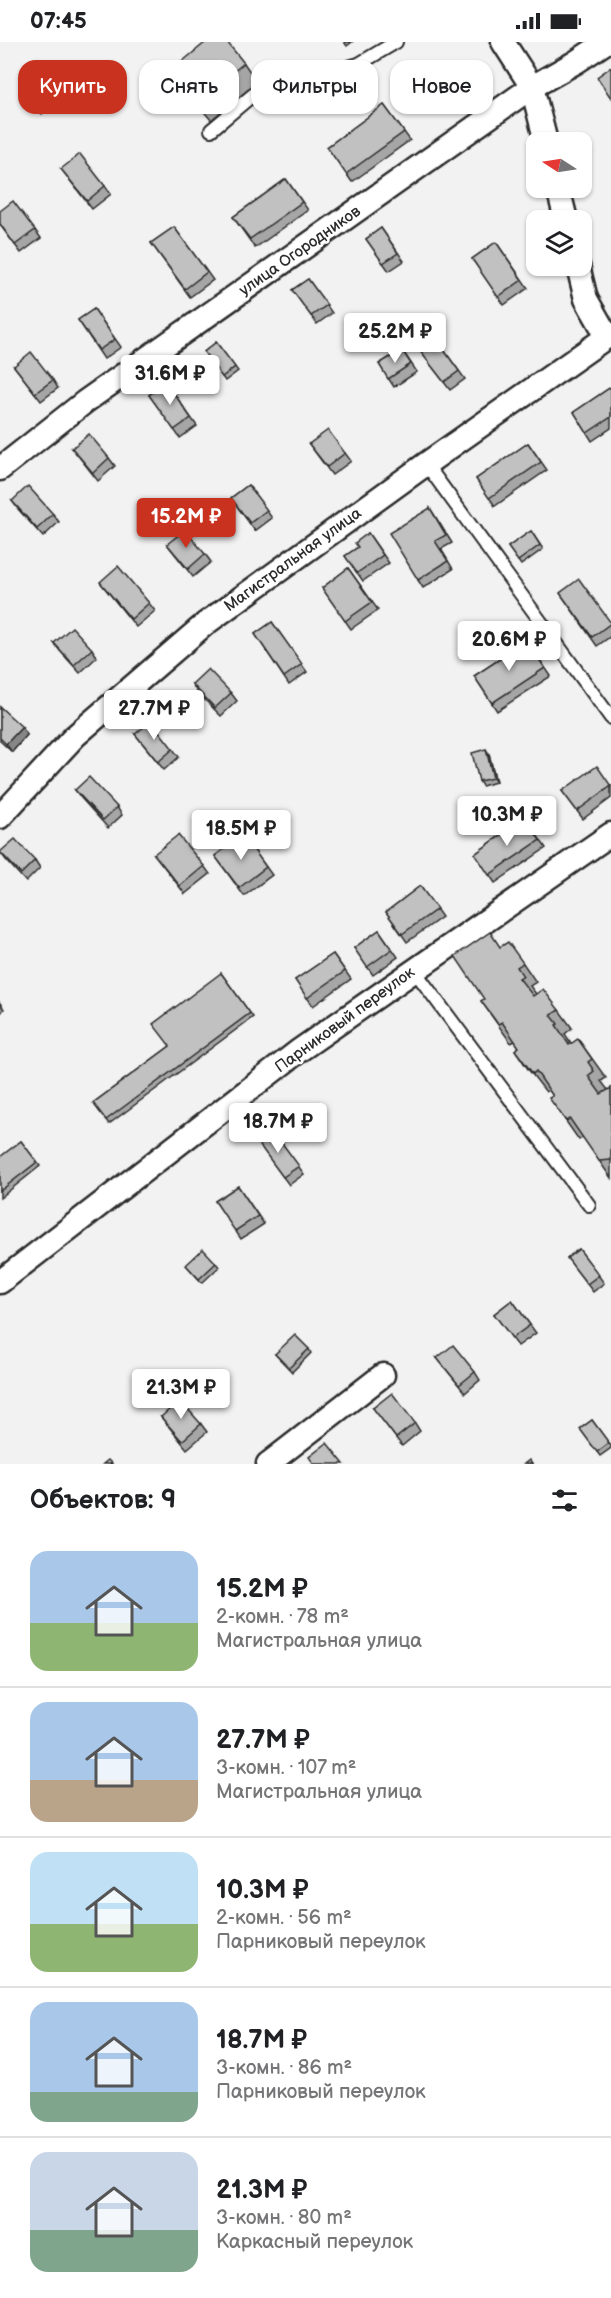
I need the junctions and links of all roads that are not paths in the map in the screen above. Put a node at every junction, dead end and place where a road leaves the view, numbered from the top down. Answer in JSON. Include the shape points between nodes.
{"nodes":[{"id":1,"x":396,"y":42,"type":"edge"},
{"id":2,"x":503,"y":42,"type":"edge"},
{"id":3,"x":606,"y":42,"type":"edge"},
{"id":4,"x":532,"y":87,"type":"junction"},
{"id":5,"x":211,"y":130,"type":"dead end"},
{"id":6,"x":543,"y":132,"type":"edge"},
{"id":7,"x":580,"y":276,"type":"edge"},
{"id":8,"x":609,"y":335,"type":"edge"},
{"id":9,"x":426,"y":464,"type":"junction"},
{"id":10,"x":0,"y":470,"type":"edge"},
{"id":11,"x":611,"y":718,"type":"edge"},
{"id":12,"x":0,"y":817,"type":"edge"},
{"id":13,"x":611,"y":834,"type":"edge"},
{"id":14,"x":414,"y":970,"type":"junction"},
{"id":15,"x":590,"y":1205,"type":"dead end"},
{"id":16,"x":0,"y":1282,"type":"edge"},
{"id":17,"x":383,"y":1374,"type":"dead end"},
{"id":18,"x":268,"y":1464,"type":"edge"}],
"edges":[{"from":1,"to":5,"type":"lane","via":[[359,64],[261,88]]},
{"from":2,"to":4,"type":"street"},
{"from":3,"to":4,"type":"street","name":"улица Огородников"},
{"from":4,"to":6,"type":"street"},
{"from":4,"to":10,"type":"street","name":"улица Огородников","via":[[86,401]]},
{"from":7,"to":8,"type":"street","via":[[586,299]]},
{"from":8,"to":9,"type":"street","name":"Магистральная улица"},
{"from":9,"to":11,"type":"lane"},
{"from":9,"to":12,"type":"street","name":"Магистральная улица","via":[[205,624],[75,736]]},
{"from":13,"to":14,"type":"street","name":"Парниковый переулок"},
{"from":14,"to":15,"type":"lane"},
{"from":14,"to":16,"type":"street","name":"Парниковый переулок","via":[[300,1050]]},
{"from":17,"to":18,"type":"street"}]}
